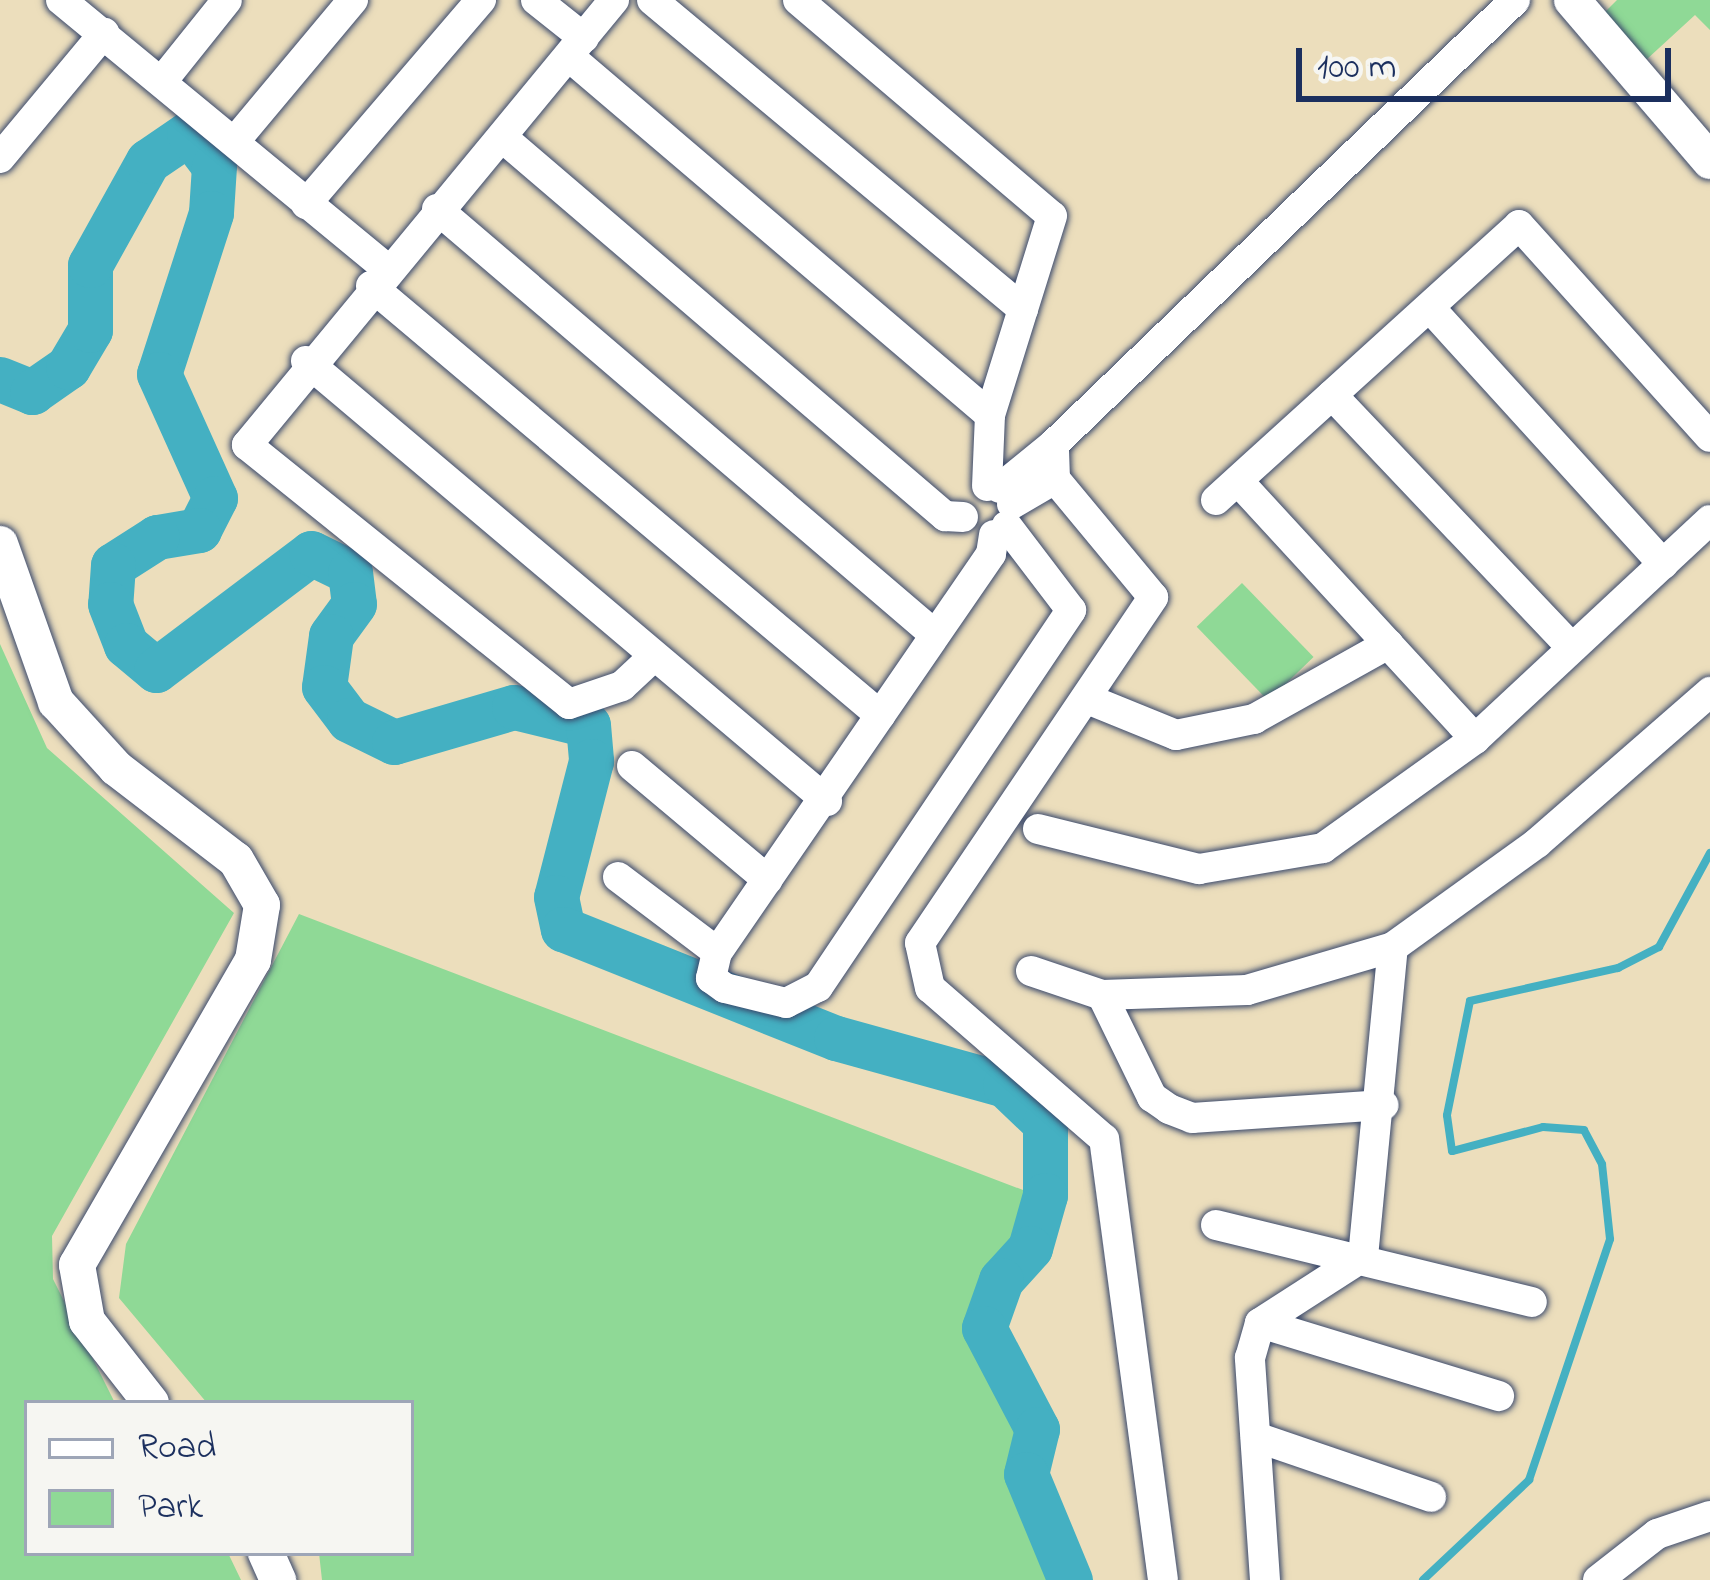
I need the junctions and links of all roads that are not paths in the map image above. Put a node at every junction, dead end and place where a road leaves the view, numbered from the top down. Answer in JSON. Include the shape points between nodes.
{"nodes":[{"id":1,"x":227,"y":0,"type":"edge"},
{"id":2,"x":353,"y":0,"type":"edge"},
{"id":3,"x":481,"y":0,"type":"edge"},
{"id":4,"x":536,"y":0,"type":"edge"},
{"id":5,"x":614,"y":0,"type":"edge"},
{"id":6,"x":652,"y":0,"type":"edge"},
{"id":7,"x":798,"y":0,"type":"edge"},
{"id":8,"x":1516,"y":0,"type":"edge"},
{"id":9,"x":1572,"y":0,"type":"edge"},
{"id":10,"x":75,"y":4,"type":"edge"},
{"id":11,"x":104,"y":33,"type":"junction"},
{"id":12,"x":578,"y":48,"type":"junction"},
{"id":13,"x":163,"y":80,"type":"junction"},
{"id":14,"x":503,"y":138,"type":"junction"},
{"id":15,"x":235,"y":141,"type":"junction"},
{"id":16,"x":0,"y":158,"type":"edge"},
{"id":17,"x":1710,"y":161,"type":"edge"},
{"id":18,"x":306,"y":204,"type":"junction"},
{"id":19,"x":436,"y":209,"type":"junction"},
{"id":20,"x":379,"y":278,"type":"junction"},
{"id":21,"x":1023,"y":309,"type":"junction"},
{"id":22,"x":1431,"y":309,"type":"junction"},
{"id":23,"x":306,"y":361,"type":"junction"},
{"id":24,"x":1332,"y":395,"type":"junction"},
{"id":25,"x":990,"y":415,"type":"junction"},
{"id":26,"x":1710,"y":437,"type":"edge"},
{"id":27,"x":1054,"y":444,"type":"junction"},
{"id":28,"x":1055,"y":479,"type":"junction"},
{"id":29,"x":1000,"y":508,"type":"junction"},
{"id":30,"x":1710,"y":520,"type":"edge"},
{"id":31,"x":0,"y":544,"type":"edge"},
{"id":32,"x":1663,"y":564,"type":"junction"},
{"id":33,"x":935,"y":635,"type":"junction"},
{"id":34,"x":1388,"y":644,"type":"junction"},
{"id":35,"x":1570,"y":647,"type":"junction"},
{"id":36,"x":650,"y":659,"type":"junction"},
{"id":37,"x":1710,"y":692,"type":"edge"},
{"id":38,"x":1090,"y":700,"type":"junction"},
{"id":39,"x":880,"y":715,"type":"junction"},
{"id":40,"x":1475,"y":739,"type":"junction"},
{"id":41,"x":632,"y":766,"type":"dead end"},
{"id":42,"x":827,"y":801,"type":"junction"},
{"id":43,"x":1038,"y":829,"type":"dead end"},
{"id":44,"x":618,"y":877,"type":"dead end"},
{"id":45,"x":768,"y":880,"type":"junction"},
{"id":46,"x":1393,"y":947,"type":"junction"},
{"id":47,"x":718,"y":952,"type":"junction"},
{"id":48,"x":1031,"y":971,"type":"dead end"},
{"id":49,"x":1102,"y":995,"type":"junction"},
{"id":50,"x":1384,"y":1105,"type":"junction"},
{"id":51,"x":1216,"y":1225,"type":"dead end"},
{"id":52,"x":100,"y":1233,"type":"junction"},
{"id":53,"x":1363,"y":1257,"type":"junction"},
{"id":54,"x":1532,"y":1302,"type":"dead end"},
{"id":55,"x":1260,"y":1323,"type":"junction"},
{"id":56,"x":1498,"y":1396,"type":"dead end"},
{"id":57,"x":149,"y":1400,"type":"edge"},
{"id":58,"x":176,"y":1400,"type":"edge"},
{"id":59,"x":1256,"y":1437,"type":"junction"},
{"id":60,"x":1431,"y":1497,"type":"dead end"},
{"id":61,"x":1710,"y":1516,"type":"edge"},
{"id":62,"x":1163,"y":1580,"type":"edge"},
{"id":63,"x":1265,"y":1580,"type":"edge"},
{"id":64,"x":1598,"y":1580,"type":"edge"}],
"edges":[{"from":1,"to":13,"type":"street"},
{"from":2,"to":15,"type":"street"},
{"from":3,"to":18,"type":"street"},
{"from":4,"to":12,"type":"street"},
{"from":5,"to":12,"type":"street"},
{"from":6,"to":21,"type":"street"},
{"from":7,"to":21,"type":"street","via":[[1052,216]]},
{"from":8,"to":27,"type":"street"},
{"from":9,"to":17,"type":"street"},
{"from":10,"to":11,"type":"street"},
{"from":11,"to":13,"type":"street"},
{"from":11,"to":16,"type":"street"},
{"from":12,"to":14,"type":"street"},
{"from":12,"to":25,"type":"street"},
{"from":13,"to":15,"type":"street"},
{"from":14,"to":19,"type":"street"},
{"from":14,"to":29,"type":"street","via":[[945,516]]},
{"from":15,"to":18,"type":"street"},
{"from":18,"to":20,"type":"street"},
{"from":19,"to":20,"type":"street"},
{"from":19,"to":33,"type":"street"},
{"from":20,"to":23,"type":"street"},
{"from":20,"to":39,"type":"street"},
{"from":21,"to":25,"type":"street"},
{"from":22,"to":24,"type":"street"},
{"from":22,"to":26,"type":"street","via":[[1519,225]]},
{"from":22,"to":32,"type":"street"},
{"from":23,"to":36,"type":"street"},
{"from":23,"to":36,"type":"street","via":[[248,434],[253,455],[568,704],[622,686]]},
{"from":24,"to":34,"type":"street","via":[[1227,491]]},
{"from":24,"to":35,"type":"street"},
{"from":25,"to":29,"type":"street"},
{"from":27,"to":28,"type":"street"},
{"from":27,"to":29,"type":"street"},
{"from":28,"to":29,"type":"street"},
{"from":28,"to":38,"type":"street","via":[[1153,596]]},
{"from":29,"to":33,"type":"street"},
{"from":29,"to":47,"type":"street","via":[[1071,610],[818,987],[786,1003],[724,988],[711,978]]},
{"from":30,"to":32,"type":"street"},
{"from":31,"to":52,"type":"street","via":[[56,702],[116,769],[236,860],[262,904],[253,960]]},
{"from":32,"to":35,"type":"street"},
{"from":33,"to":39,"type":"street"},
{"from":34,"to":38,"type":"street","via":[[1254,718],[1176,735]]},
{"from":34,"to":40,"type":"street"},
{"from":35,"to":40,"type":"street"},
{"from":36,"to":42,"type":"street"},
{"from":37,"to":46,"type":"street","via":[[1537,842]]},
{"from":38,"to":62,"type":"street","via":[[920,944],[919,965],[929,988],[1104,1139]]},
{"from":39,"to":42,"type":"street"},
{"from":40,"to":43,"type":"street","via":[[1322,848],[1199,868]]},
{"from":41,"to":45,"type":"street"},
{"from":42,"to":45,"type":"street"},
{"from":44,"to":47,"type":"street"},
{"from":45,"to":47,"type":"street"},
{"from":46,"to":49,"type":"street","via":[[1247,990]]},
{"from":46,"to":50,"type":"street"},
{"from":48,"to":49,"type":"street"},
{"from":49,"to":50,"type":"street","via":[[1168,1109],[1192,1118]]},
{"from":50,"to":53,"type":"street"},
{"from":51,"to":53,"type":"street"},
{"from":52,"to":57,"type":"street","via":[[77,1264],[76,1294]]},
{"from":52,"to":58,"type":"street","via":[[105,1311]]},
{"from":53,"to":54,"type":"street"},
{"from":53,"to":55,"type":"street"},
{"from":55,"to":56,"type":"street"},
{"from":55,"to":59,"type":"street","via":[[1250,1358]]},
{"from":59,"to":60,"type":"street"},
{"from":59,"to":63,"type":"street"},
{"from":61,"to":64,"type":"street","via":[[1657,1534]]}]}
